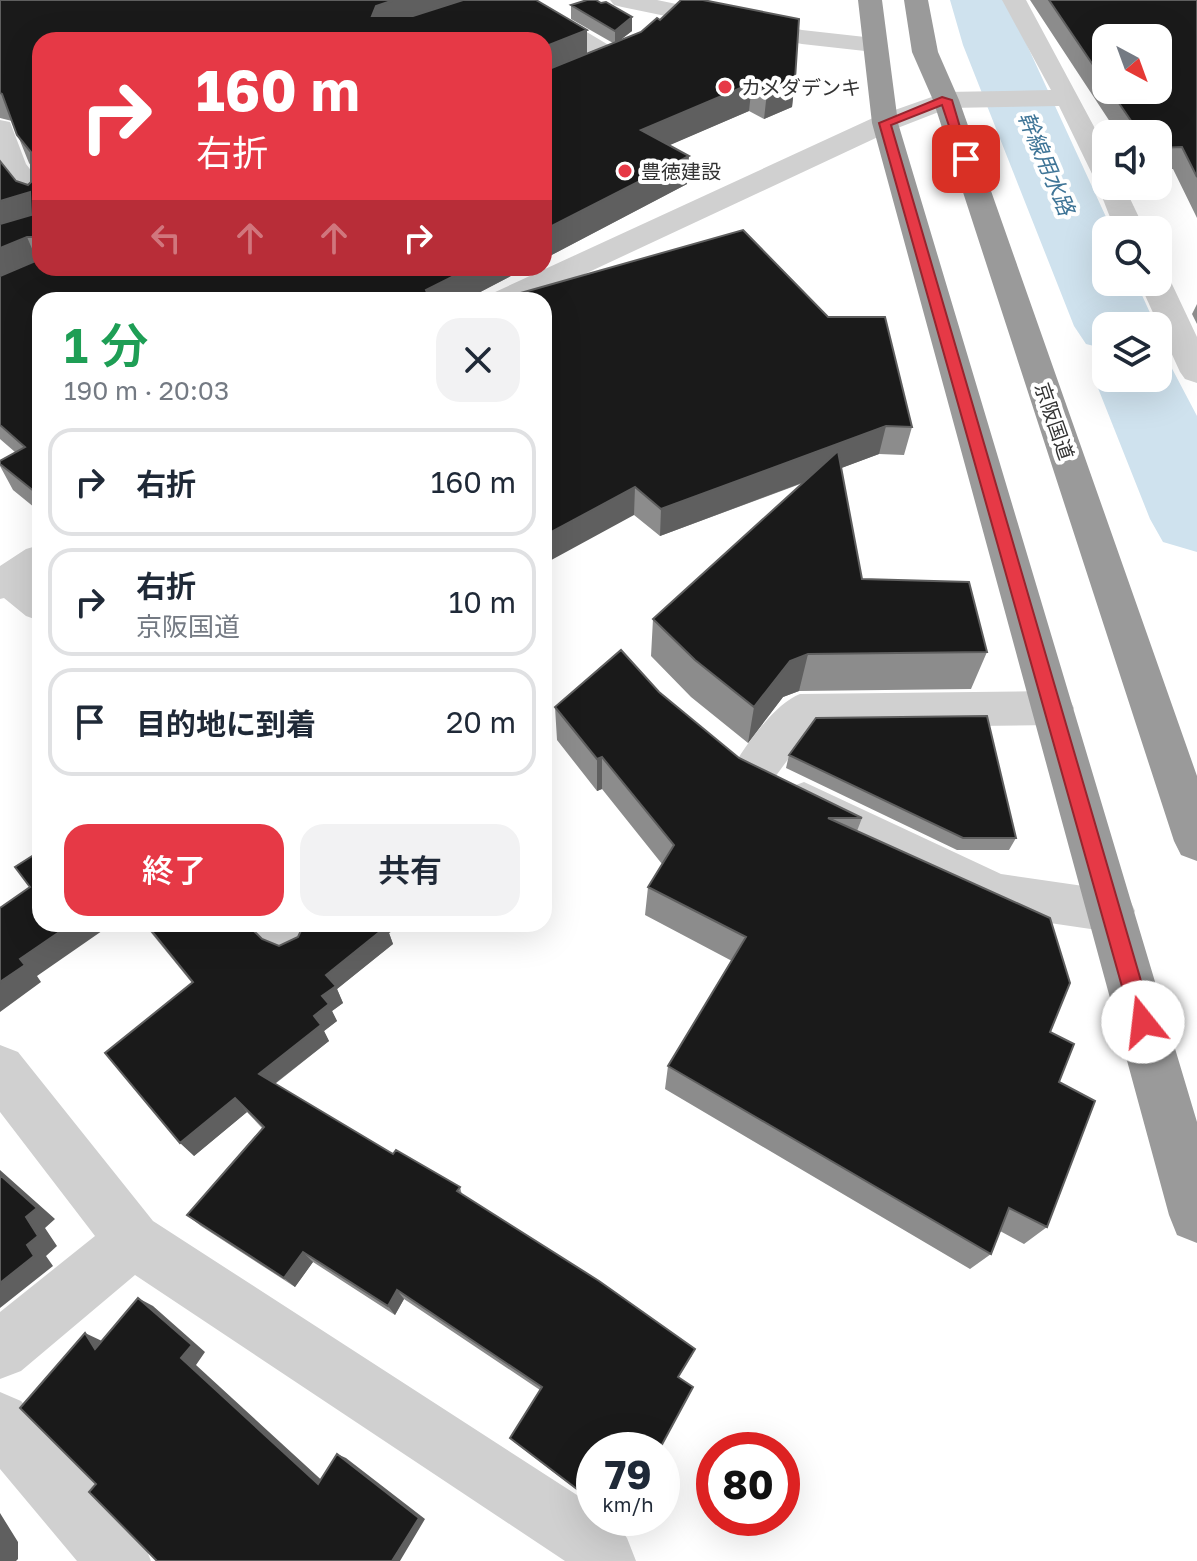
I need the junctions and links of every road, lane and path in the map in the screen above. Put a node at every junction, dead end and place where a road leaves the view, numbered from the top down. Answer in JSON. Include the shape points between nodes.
{"nodes":[{"id":1,"x":622,"y":0,"type":"edge"},
{"id":2,"x":870,"y":0,"type":"edge"},
{"id":3,"x":916,"y":0,"type":"edge"},
{"id":4,"x":508,"y":2,"type":"edge"},
{"id":5,"x":1024,"y":3,"type":"edge"},
{"id":6,"x":676,"y":10,"type":"junction"},
{"id":7,"x":653,"y":30,"type":"edge"},
{"id":8,"x":874,"y":45,"type":"junction"},
{"id":9,"x":586,"y":70,"type":"edge"},
{"id":10,"x":1068,"y":98,"type":"junction"},
{"id":11,"x":946,"y":100,"type":"junction"},
{"id":12,"x":885,"y":123,"type":"junction"},
{"id":13,"x":9,"y":148,"type":"edge"},
{"id":14,"x":1092,"y":149,"type":"edge"},
{"id":15,"x":32,"y":187,"type":"edge"},
{"id":16,"x":552,"y":267,"type":"edge"},
{"id":17,"x":100,"y":276,"type":"edge"},
{"id":18,"x":534,"y":276,"type":"edge"},
{"id":19,"x":1172,"y":290,"type":"edge"},
{"id":20,"x":112,"y":292,"type":"edge"},
{"id":21,"x":514,"y":292,"type":"edge"},
{"id":22,"x":1197,"y":294,"type":"edge"},
{"id":23,"x":1161,"y":296,"type":"edge"},
{"id":24,"x":1197,"y":372,"type":"edge"},
{"id":25,"x":16,"y":575,"type":"edge"},
{"id":26,"x":32,"y":596,"type":"edge"},
{"id":27,"x":1053,"y":708,"type":"junction"},
{"id":28,"x":1197,"y":841,"type":"edge"},
{"id":29,"x":1111,"y":911,"type":"junction"},
{"id":30,"x":0,"y":1070,"type":"edge"},
{"id":31,"x":1197,"y":1215,"type":"edge"},
{"id":32,"x":133,"y":1241,"type":"junction"},
{"id":33,"x":0,"y":1350,"type":"edge"},
{"id":34,"x":0,"y":1422,"type":"edge"},
{"id":35,"x":119,"y":1561,"type":"edge"},
{"id":36,"x":604,"y":1561,"type":"edge"}],
"edges":[{"from":1,"to":6,"type":"street"},
{"from":2,"to":8,"type":"highway"},
{"from":3,"to":11,"type":"highway","name":"京阪国道","via":[[925,52]]},
{"from":4,"to":9,"type":"street","via":[[622,55]]},
{"from":5,"to":10,"type":"street"},
{"from":6,"to":7,"type":"street"},
{"from":6,"to":8,"type":"street","via":[[802,37]]},
{"from":8,"to":12,"type":"highway"},
{"from":10,"to":11,"type":"street"},
{"from":10,"to":14,"type":"street"},
{"from":11,"to":12,"type":"street"},
{"from":11,"to":28,"type":"highway","name":"京阪国道"},
{"from":12,"to":16,"type":"street","via":[[810,161]]},
{"from":12,"to":27,"type":"highway"},
{"from":13,"to":15,"type":"street"},
{"from":17,"to":20,"type":"street"},
{"from":18,"to":21,"type":"street"},
{"from":19,"to":22,"type":"street"},
{"from":23,"to":24,"type":"street"},
{"from":25,"to":26,"type":"street"},
{"from":27,"to":29,"type":"highway"},
{"from":27,"to":29,"type":"street","via":[[800,711],[735,762],[995,894]]},
{"from":29,"to":31,"type":"highway"},
{"from":30,"to":32,"type":"street"},
{"from":32,"to":33,"type":"street"},
{"from":32,"to":36,"type":"street","via":[[588,1539]]},
{"from":34,"to":35,"type":"street"}]}
